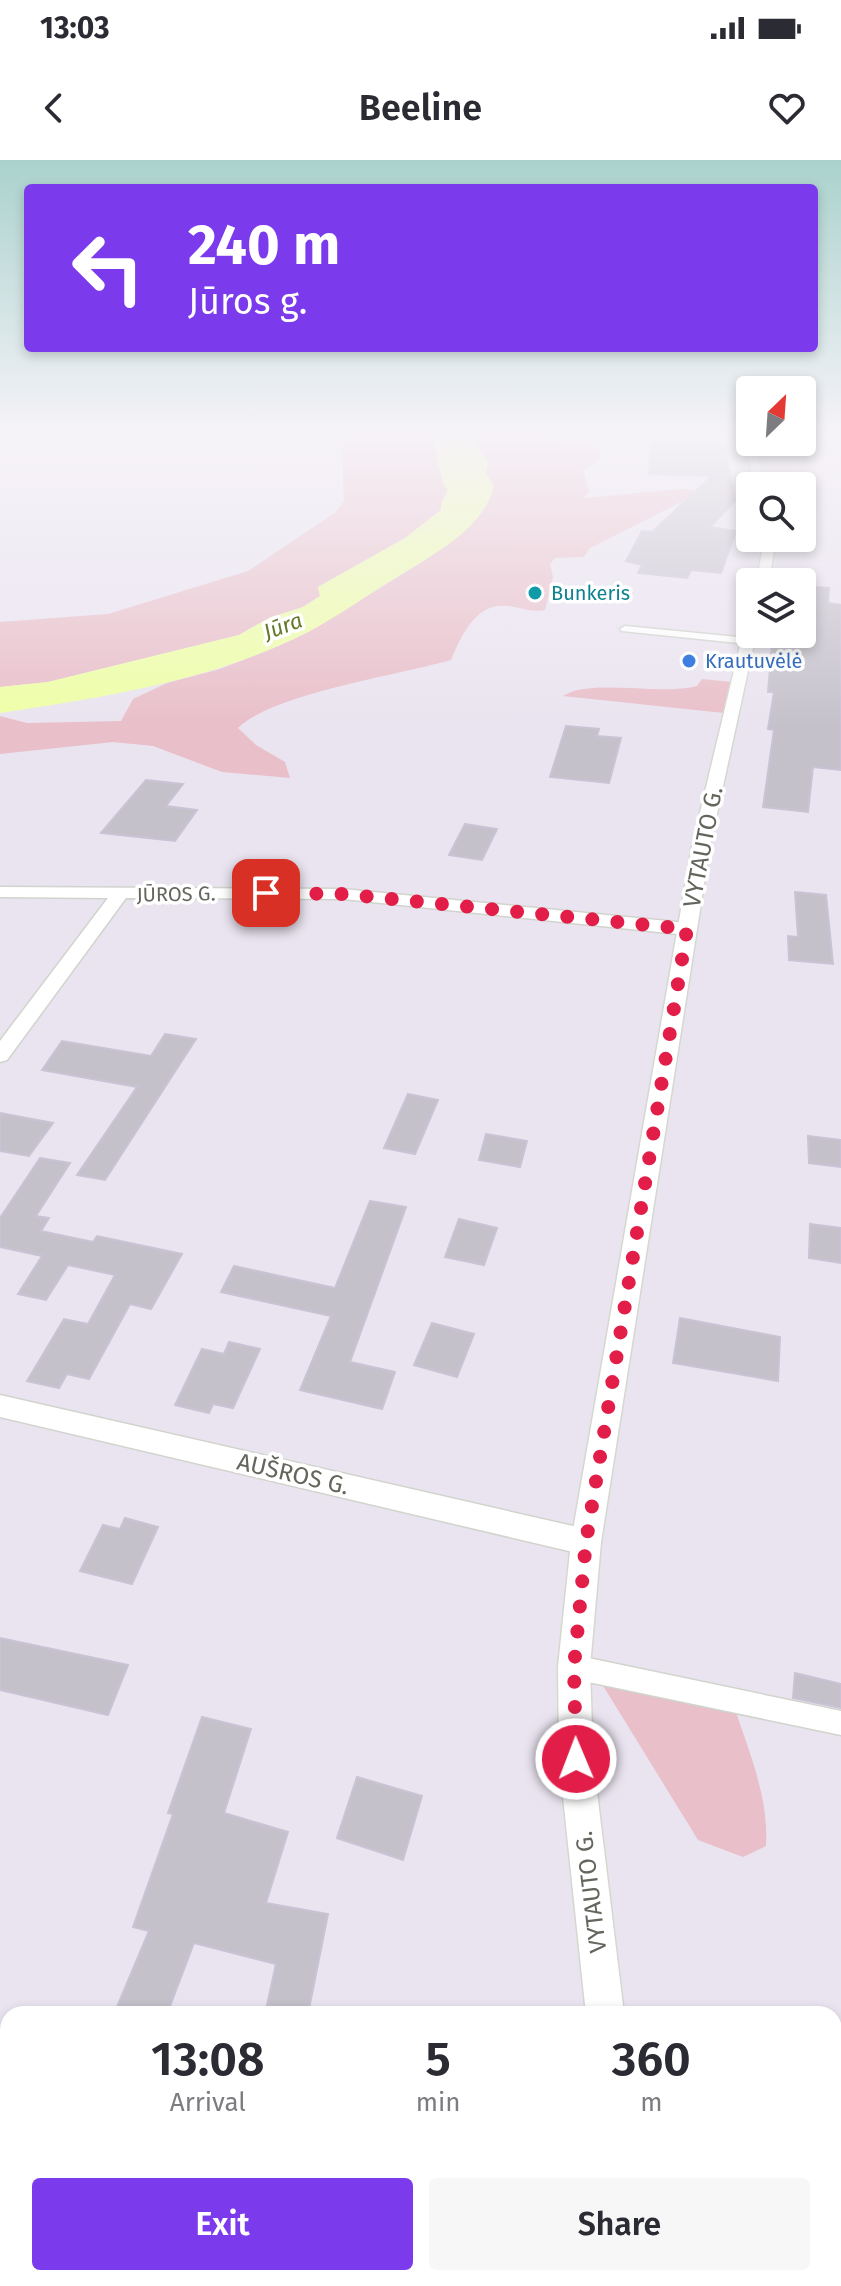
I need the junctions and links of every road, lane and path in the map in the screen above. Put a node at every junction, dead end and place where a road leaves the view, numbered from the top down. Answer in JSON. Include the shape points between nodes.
{"nodes":[{"id":1,"x":625,"y":629,"type":"dead end"},
{"id":2,"x":736,"y":636,"type":"edge"},
{"id":3,"x":746,"y":648,"type":"edge"},
{"id":4,"x":0,"y":892,"type":"edge"},
{"id":5,"x":120,"y":894,"type":"junction"},
{"id":6,"x":687,"y":929,"type":"junction"},
{"id":7,"x":0,"y":1055,"type":"edge"},
{"id":8,"x":0,"y":1406,"type":"edge"},
{"id":9,"x":586,"y":1542,"type":"junction"},
{"id":10,"x":574,"y":1667,"type":"junction"},
{"id":11,"x":841,"y":1723,"type":"edge"},
{"id":12,"x":604,"y":2006,"type":"edge"}],
"edges":[{"from":1,"to":2,"type":"lane"},
{"from":3,"to":6,"type":"main road","name":"VYTAUTO G."},
{"from":4,"to":5,"type":"main road","name":"JŪROS G."},
{"from":5,"to":6,"type":"main road","name":"JŪROS G.","via":[[343,894]]},
{"from":5,"to":7,"type":"main road"},
{"from":6,"to":9,"type":"main road","name":"VYTAUTO G."},
{"from":8,"to":9,"type":"main road","name":"AUŠROS G."},
{"from":9,"to":10,"type":"main road","name":"VYTAUTO G."},
{"from":10,"to":11,"type":"lane"},
{"from":10,"to":12,"type":"main road","name":"VYTAUTO G.","via":[[576,1759]]}]}
